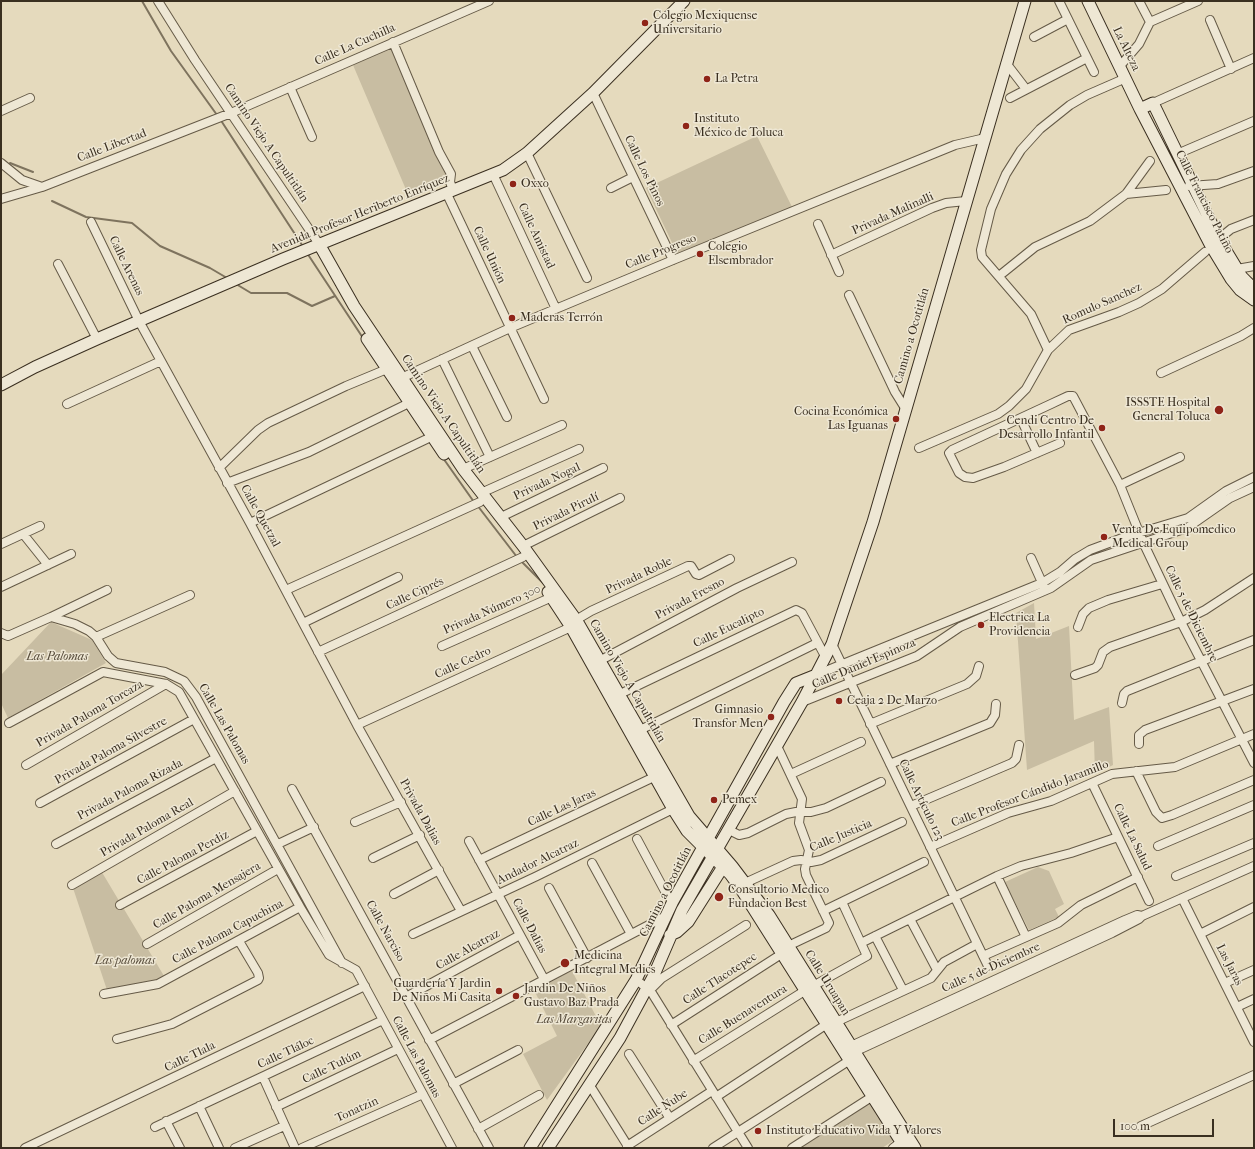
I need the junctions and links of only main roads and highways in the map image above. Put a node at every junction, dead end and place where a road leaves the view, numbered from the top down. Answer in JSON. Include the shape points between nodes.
{"nodes":[{"id":1,"x":684,"y":1,"type":"edge"},
{"id":2,"x":1025,"y":1,"type":"edge"},
{"id":3,"x":1088,"y":1,"type":"edge"},
{"id":4,"x":1140,"y":108,"type":"junction"},
{"id":5,"x":316,"y":246,"type":"junction"},
{"id":6,"x":1211,"y":246,"type":"junction"},
{"id":7,"x":1251,"y":293,"type":"edge"},
{"id":8,"x":399,"y":379,"type":"junction"},
{"id":9,"x":1,"y":385,"type":"edge"},
{"id":10,"x":481,"y":497,"type":"junction"},
{"id":11,"x":523,"y":551,"type":"junction"},
{"id":12,"x":574,"y":624,"type":"junction"},
{"id":13,"x":816,"y":675,"type":"junction"},
{"id":14,"x":706,"y":844,"type":"junction"},
{"id":15,"x":715,"y":853,"type":"junction"},
{"id":16,"x":725,"y":864,"type":"junction"},
{"id":17,"x":670,"y":935,"type":"junction"},
{"id":18,"x":786,"y":950,"type":"junction"},
{"id":19,"x":852,"y":1053,"type":"junction"},
{"id":20,"x":900,"y":1146,"type":"edge"},
{"id":21,"x":530,"y":1148,"type":"edge"},
{"id":22,"x":548,"y":1148,"type":"edge"},
{"id":23,"x":915,"y":1148,"type":"edge"}],
"edges":[{"from":1,"to":5,"type":"main road","name":"Avenida Profesor Heriberto Enríquez","via":[[593,93],[512,164],[494,174]]},
{"from":2,"to":13,"type":"main road","name":"Camino a Ocotitlán","via":[[873,522],[832,644]]},
{"from":3,"to":4,"type":"main road","name":"La Alteza"},
{"from":4,"to":6,"type":"main road","name":"Calle Francisco Patiño"},
{"from":4,"to":6,"type":"main road","name":"Calle Francisco Patiño","via":[[1153,103],[1193,186]]},
{"from":5,"to":8,"type":"main road","name":"Camino Viejo A Capultitlán"},
{"from":5,"to":8,"type":"main road","name":"Camino Viejo A Capultitlán","via":[[332,282],[387,369]]},
{"from":5,"to":9,"type":"main road","name":"Avenida Profesor Heriberto Enríquez","via":[[97,339]]},
{"from":6,"to":7,"type":"main road","name":"Calle Francisco Patiño","via":[[1237,270]]},
{"from":6,"to":7,"type":"main road","name":"Calle Francisco Patiño","via":[[1231,279]]},
{"from":8,"to":10,"type":"main road","name":"Camino Viejo A Capultitlán"},
{"from":8,"to":10,"type":"main road","name":"Camino Viejo A Capultitlán","via":[[409,403],[432,437]]},
{"from":10,"to":11,"type":"main road","name":"Camino Viejo A Capultitlán"},
{"from":10,"to":11,"type":"main road","name":"Camino Viejo A Capultitlán","via":[[501,517]]},
{"from":11,"to":12,"type":"main road","name":"Camino Viejo A Capultitlán"},
{"from":11,"to":12,"type":"main road","name":"Camino Viejo A Capultitlán","via":[[552,597]]},
{"from":12,"to":14,"type":"main road","name":"Camino Viejo A Capultitlán","via":[[601,660]]},
{"from":12,"to":14,"type":"main road","name":"Camino Viejo A Capultitlán","via":[[673,809],[687,831]]},
{"from":13,"to":14,"type":"main road","name":"Camino a Ocotitlán","via":[[794,685]]},
{"from":13,"to":15,"type":"main road","name":"Camino a Ocotitlán"},
{"from":14,"to":15,"type":"main road","name":"Calle Uruapan"},
{"from":14,"to":21,"type":"main road","name":"Camino a Ocotitlán","via":[[673,901],[636,980]]},
{"from":15,"to":16,"type":"main road","name":"Calle Uruapan"},
{"from":15,"to":17,"type":"main road","name":"Camino a Ocotitlán"},
{"from":16,"to":17,"type":"main road","via":[[688,922]]},
{"from":16,"to":18,"type":"main road","name":"Calle Uruapan"},
{"from":16,"to":18,"type":"main road","name":"Calle Uruapan","via":[[745,883]]},
{"from":17,"to":22,"type":"main road","name":"Camino a Ocotitlán","via":[[648,989],[620,1038]]},
{"from":18,"to":19,"type":"main road","name":"Calle Uruapan"},
{"from":19,"to":20,"type":"main road","name":"Calle Uruapan"},
{"from":19,"to":23,"type":"main road","name":"Calle Uruapan"}]}
